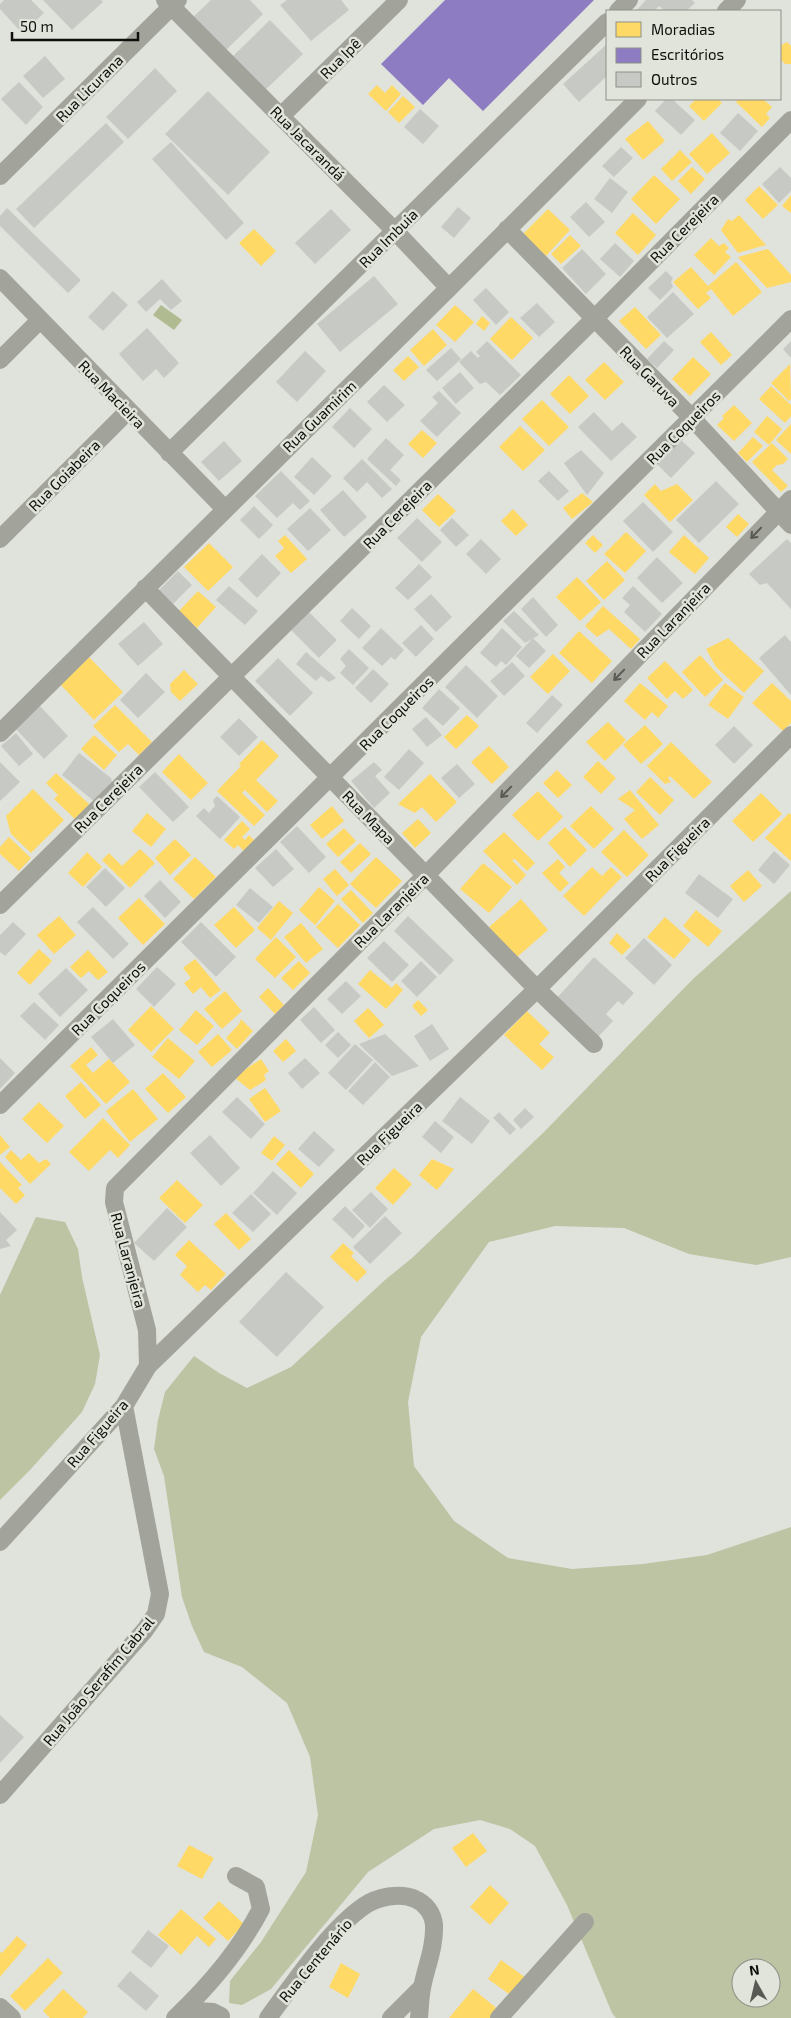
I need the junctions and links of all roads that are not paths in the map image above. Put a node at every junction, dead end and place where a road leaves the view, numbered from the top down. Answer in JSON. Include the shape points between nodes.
{"nodes":[{"id":1,"x":399,"y":0,"type":"edge"},
{"id":2,"x":629,"y":0,"type":"edge"},
{"id":3,"x":737,"y":0,"type":"edge"},
{"id":4,"x":172,"y":2,"type":"edge"},
{"id":5,"x":619,"y":10,"type":"edge"},
{"id":6,"x":727,"y":10,"type":"edge"},
{"id":7,"x":606,"y":23,"type":"edge"},
{"id":8,"x":637,"y":100,"type":"edge"},
{"id":9,"x":281,"y":116,"type":"junction"},
{"id":10,"x":791,"y":120,"type":"edge"},
{"id":11,"x":0,"y":176,"type":"edge"},
{"id":12,"x":507,"y":229,"type":"junction"},
{"id":13,"x":395,"y":231,"type":"junction"},
{"id":14,"x":0,"y":278,"type":"edge"},
{"id":15,"x":449,"y":288,"type":"junction"},
{"id":16,"x":594,"y":318,"type":"junction"},
{"id":17,"x":40,"y":320,"type":"junction"},
{"id":18,"x":791,"y":320,"type":"edge"},
{"id":19,"x":0,"y":360,"type":"edge"},
{"id":20,"x":128,"y":411,"type":"junction"},
{"id":21,"x":692,"y":418,"type":"junction"},
{"id":22,"x":169,"y":453,"type":"junction"},
{"id":23,"x":791,"y":499,"type":"edge"},
{"id":24,"x":225,"y":509,"type":"junction"},
{"id":25,"x":778,"y":511,"type":"junction"},
{"id":26,"x":791,"y":525,"type":"edge"},
{"id":27,"x":0,"y":539,"type":"edge"},
{"id":28,"x":145,"y":588,"type":"junction"},
{"id":29,"x":232,"y":677,"type":"junction"},
{"id":30,"x":0,"y":733,"type":"edge"},
{"id":31,"x":791,"y":735,"type":"edge"},
{"id":32,"x":330,"y":778,"type":"junction"},
{"id":33,"x":426,"y":876,"type":"junction"},
{"id":34,"x":0,"y":905,"type":"edge"},
{"id":35,"x":538,"y":989,"type":"junction"},
{"id":36,"x":594,"y":1044,"type":"dead end"},
{"id":37,"x":0,"y":1105,"type":"edge"},
{"id":38,"x":148,"y":1366,"type":"junction"},
{"id":39,"x":124,"y":1406,"type":"junction"},
{"id":40,"x":0,"y":1542,"type":"edge"},
{"id":41,"x":0,"y":1795,"type":"edge"},
{"id":42,"x":236,"y":1876,"type":"dead end"},
{"id":43,"x":585,"y":1922,"type":"dead end"},
{"id":44,"x":422,"y":1987,"type":"junction"},
{"id":45,"x":0,"y":2007,"type":"edge"},
{"id":46,"x":179,"y":2014,"type":"edge"},
{"id":47,"x":12,"y":2018,"type":"edge"},
{"id":48,"x":220,"y":2018,"type":"edge"},
{"id":49,"x":268,"y":2018,"type":"edge"},
{"id":50,"x":391,"y":2018,"type":"edge"},
{"id":51,"x":419,"y":2018,"type":"edge"},
{"id":52,"x":499,"y":2018,"type":"edge"}],
"edges":[{"from":1,"to":9,"type":"street","name":"Rua Ipê"},
{"from":2,"to":5,"type":"street"},
{"from":3,"to":6,"type":"street"},
{"from":4,"to":9,"type":"street","name":"Rua Jacarandá"},
{"from":4,"to":11,"type":"street","name":"Rua Licurana"},
{"from":7,"to":13,"type":"street","name":"Rua Imbuia"},
{"from":8,"to":12,"type":"street","name":"Rua Guamirim"},
{"from":9,"to":13,"type":"street","name":"Rua Jacarandá"},
{"from":10,"to":16,"type":"street","name":"Rua Cerejeira"},
{"from":12,"to":15,"type":"street","name":"Rua Guamirim"},
{"from":12,"to":16,"type":"street","name":"Rua Garuva"},
{"from":13,"to":15,"type":"street","name":"Rua Jacarandá"},
{"from":13,"to":22,"type":"street","name":"Rua Imbuia"},
{"from":14,"to":17,"type":"street","name":"Rua Macieira"},
{"from":15,"to":24,"type":"street","name":"Rua Guamirim"},
{"from":16,"to":21,"type":"street","name":"Rua Garuva"},
{"from":16,"to":29,"type":"street","name":"Rua Cerejeira"},
{"from":17,"to":19,"type":"street"},
{"from":17,"to":20,"type":"street","name":"Rua Macieira"},
{"from":18,"to":21,"type":"street","name":"Rua Coqueiros"},
{"from":20,"to":22,"type":"street","name":"Rua Macieira"},
{"from":20,"to":27,"type":"street","name":"Rua Goiabeira"},
{"from":21,"to":25,"type":"street","name":"Rua Garuva"},
{"from":21,"to":32,"type":"street","name":"Rua Coqueiros"},
{"from":22,"to":24,"type":"street","name":"Rua Macieira"},
{"from":23,"to":25,"type":"street","name":"Rua Laranjeira"},
{"from":24,"to":28,"type":"street","name":"Rua Guamirim"},
{"from":25,"to":26,"type":"street","name":"Rua Garuva"},
{"from":25,"to":33,"type":"street","name":"Rua Laranjeira","one_way":true},
{"from":28,"to":29,"type":"street","name":"Rua Mapa"},
{"from":28,"to":30,"type":"street","name":"Rua Guamirim"},
{"from":29,"to":32,"type":"street","name":"Rua Mapa"},
{"from":29,"to":34,"type":"street","name":"Rua Cerejeira"},
{"from":31,"to":35,"type":"street","name":"Rua Figueira"},
{"from":32,"to":33,"type":"street","name":"Rua Mapa"},
{"from":32,"to":37,"type":"street","name":"Rua Coqueiros"},
{"from":33,"to":35,"type":"street","name":"Rua Mapa"},
{"from":33,"to":38,"type":"street","name":"Rua Laranjeira","via":[[115,1188],[114,1202],[147,1330]]},
{"from":35,"to":36,"type":"street","name":"Rua Mapa"},
{"from":35,"to":38,"type":"street","name":"Rua Figueira"},
{"from":38,"to":39,"type":"street","name":"Rua Figueira"},
{"from":39,"to":40,"type":"street","name":"Rua Figueira"},
{"from":39,"to":41,"type":"street","name":"Rua João Serafim Cabral","via":[[160,1594],[156,1614]]},
{"from":42,"to":46,"type":"street","via":[[256,1887],[261,1909],[249,1932]]},
{"from":43,"to":52,"type":"street"},
{"from":44,"to":49,"type":"street","name":"Rua Centenário","via":[[430,1964],[434,1924],[430,1911],[414,1898],[373,1900],[344,1924]]},
{"from":44,"to":50,"type":"street"},
{"from":44,"to":51,"type":"street","name":"Rua Centenário"},
{"from":45,"to":47,"type":"street"},
{"from":46,"to":48,"type":"street","via":[[212,2012]]}]}
